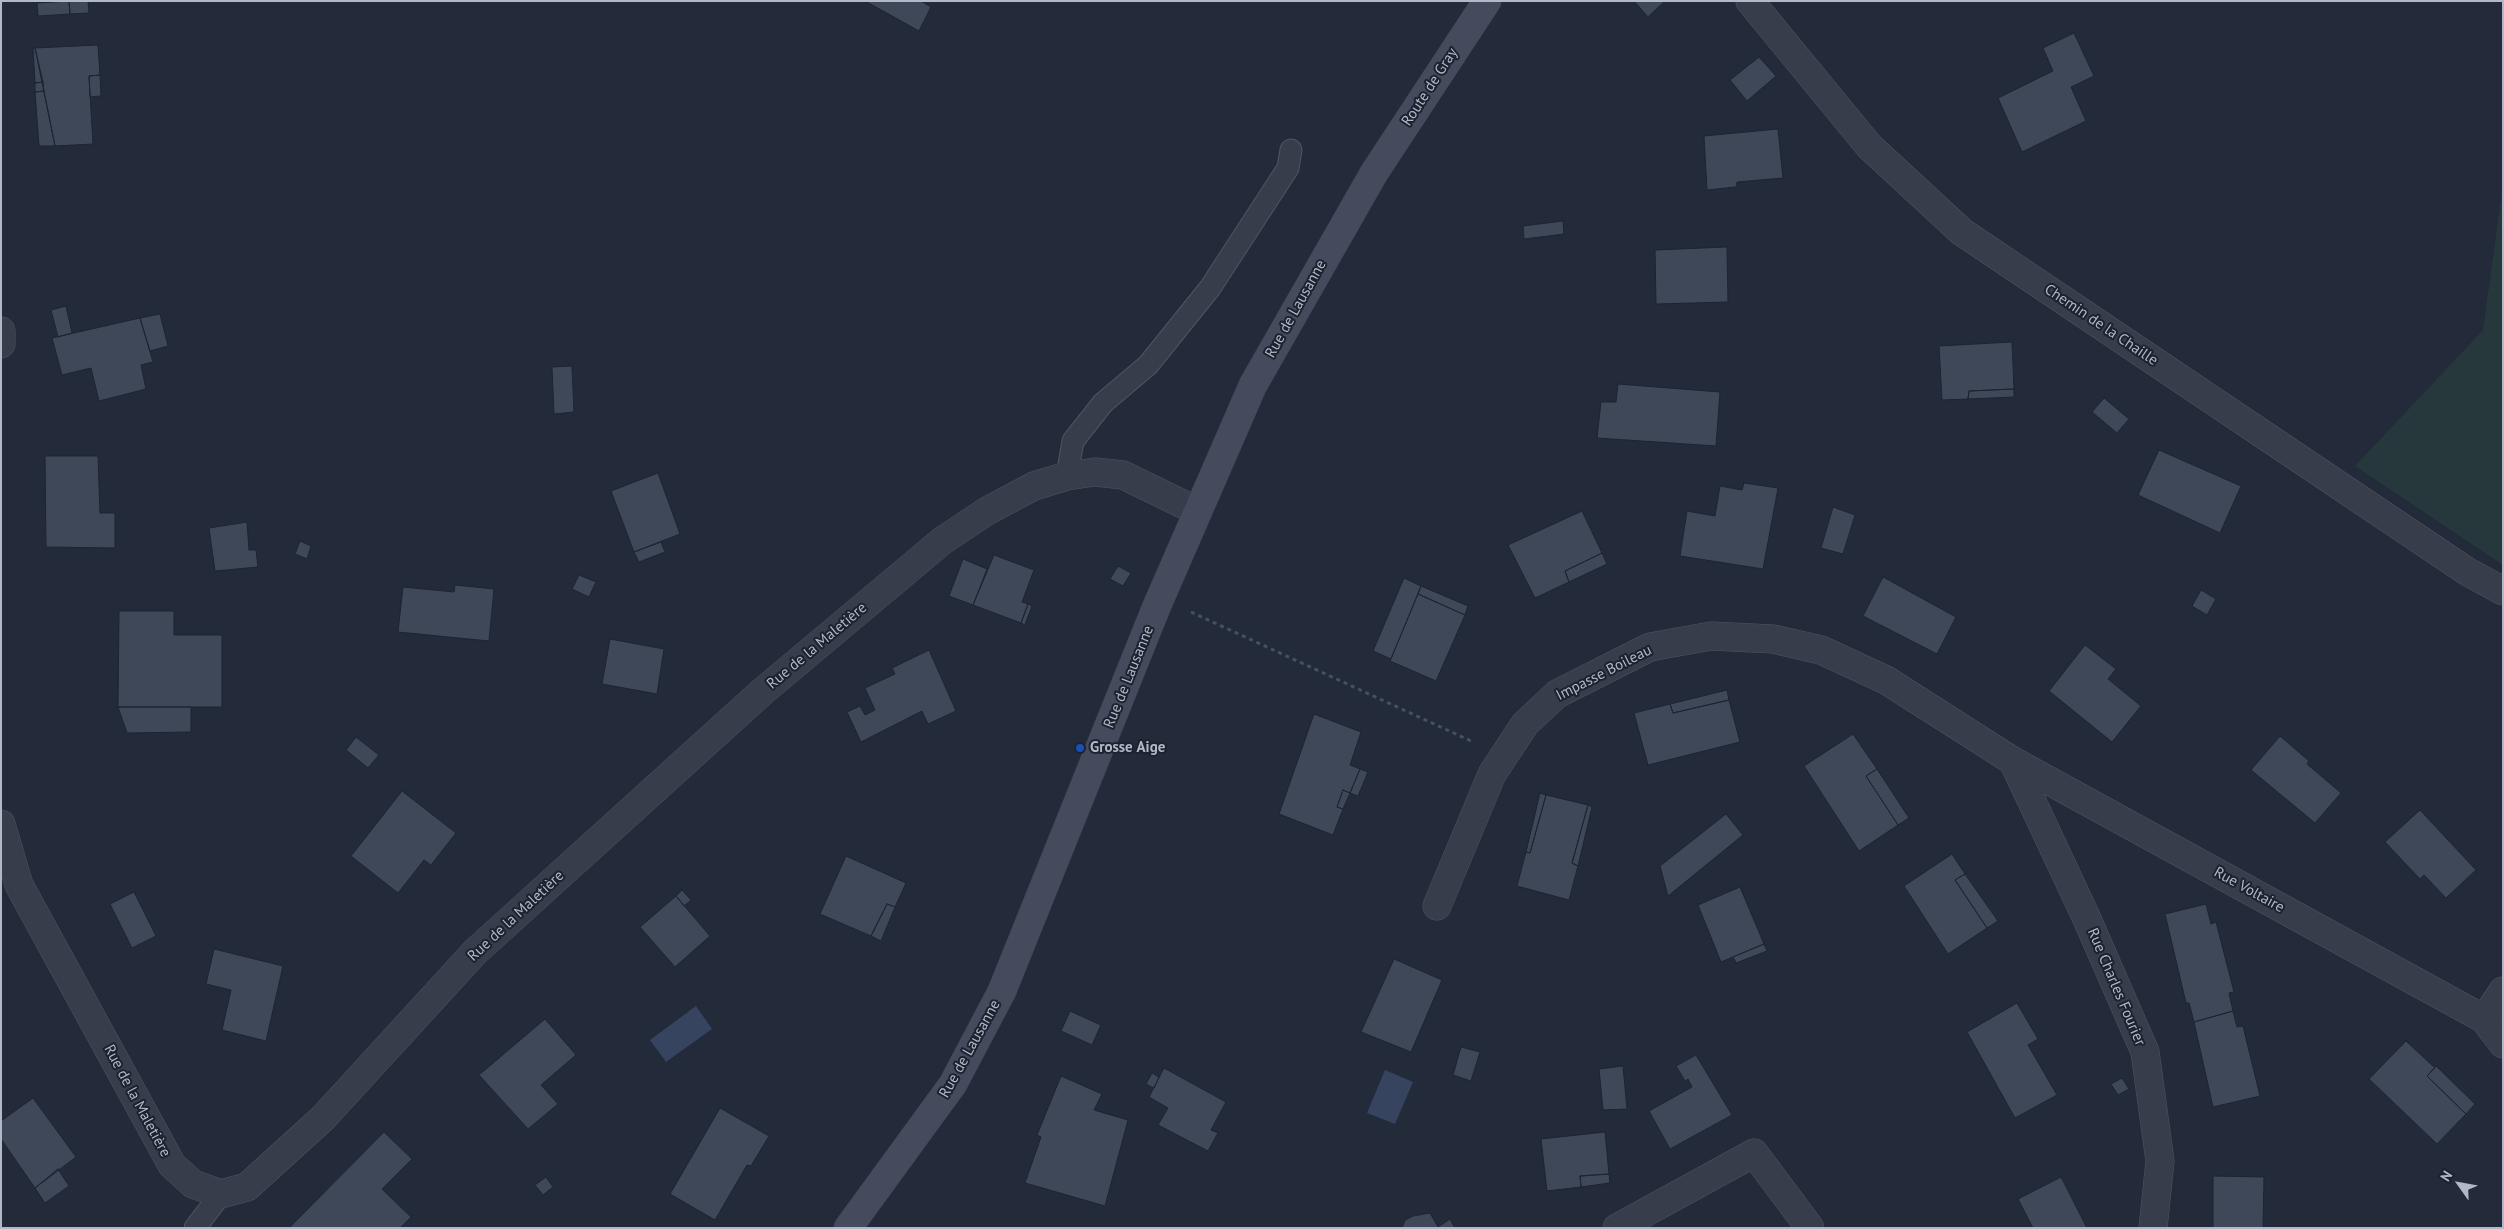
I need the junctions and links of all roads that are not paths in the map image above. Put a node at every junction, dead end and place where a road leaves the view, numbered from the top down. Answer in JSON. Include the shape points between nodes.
{"nodes":[{"id":1,"x":1487,"y":1,"type":"edge"},
{"id":2,"x":1750,"y":1,"type":"edge"},
{"id":3,"x":1291,"y":150,"type":"dead end"},
{"id":4,"x":1374,"y":173,"type":"joint"},
{"id":5,"x":1,"y":331,"type":"edge"},
{"id":6,"x":1,"y":344,"type":"edge"},
{"id":7,"x":1067,"y":476,"type":"junction"},
{"id":8,"x":1197,"y":511,"type":"junction"},
{"id":9,"x":2503,"y":591,"type":"edge"},
{"id":10,"x":2013,"y":760,"type":"junction"},
{"id":11,"x":1,"y":824,"type":"edge"},
{"id":12,"x":1436,"y":906,"type":"dead end"},
{"id":13,"x":2503,"y":991,"type":"edge"},
{"id":14,"x":2484,"y":1019,"type":"junction"},
{"id":15,"x":2503,"y":1044,"type":"edge"},
{"id":16,"x":221,"y":1194,"type":"junction"},
{"id":17,"x":195,"y":1228,"type":"edge"},
{"id":18,"x":848,"y":1228,"type":"edge"},
{"id":19,"x":1617,"y":1228,"type":"edge"},
{"id":20,"x":1810,"y":1228,"type":"edge"},
{"id":21,"x":2153,"y":1228,"type":"edge"}],
"edges":[{"from":1,"to":4,"type":"main road","name":"Route de Gray"},
{"from":2,"to":9,"type":"street","name":"Chemin de la Chaille","via":[[1869,146],[1962,232],[2468,572]]},
{"from":3,"to":7,"type":"lane","via":[[1288,168],[1210,288],[1148,365],[1103,403],[1073,441]]},
{"from":4,"to":8,"type":"main road","name":"Rue de Lausanne","via":[[1253,385]]},
{"from":5,"to":6,"type":"street"},
{"from":7,"to":8,"type":"street","name":"Rue de la Maletière","via":[[1095,472],[1123,475]]},
{"from":7,"to":16,"type":"street","name":"Rue de la Maletière","via":[[1034,486],[987,511],[942,541],[769,686],[475,952],[324,1118],[246,1187]]},
{"from":8,"to":18,"type":"main road","name":"Rue de Lausanne","via":[[1002,991],[953,1084]]},
{"from":10,"to":12,"type":"street","name":"Impasse Boileau","via":[[1886,680],[1820,650],[1773,639],[1711,636],[1650,647],[1557,694],[1525,724],[1492,774]]},
{"from":10,"to":14,"type":"street","name":"Rue Voltaire"},
{"from":10,"to":21,"type":"street","name":"Rue Charles Fourier","via":[[2145,1052],[2160,1161]]},
{"from":11,"to":16,"type":"street","name":"Rue de la Maletière","via":[[19,885],[172,1165],[193,1184]]},
{"from":13,"to":14,"type":"street"},
{"from":14,"to":15,"type":"street"},
{"from":16,"to":17,"type":"lane"},
{"from":19,"to":20,"type":"street","via":[[1754,1153]]}]}
